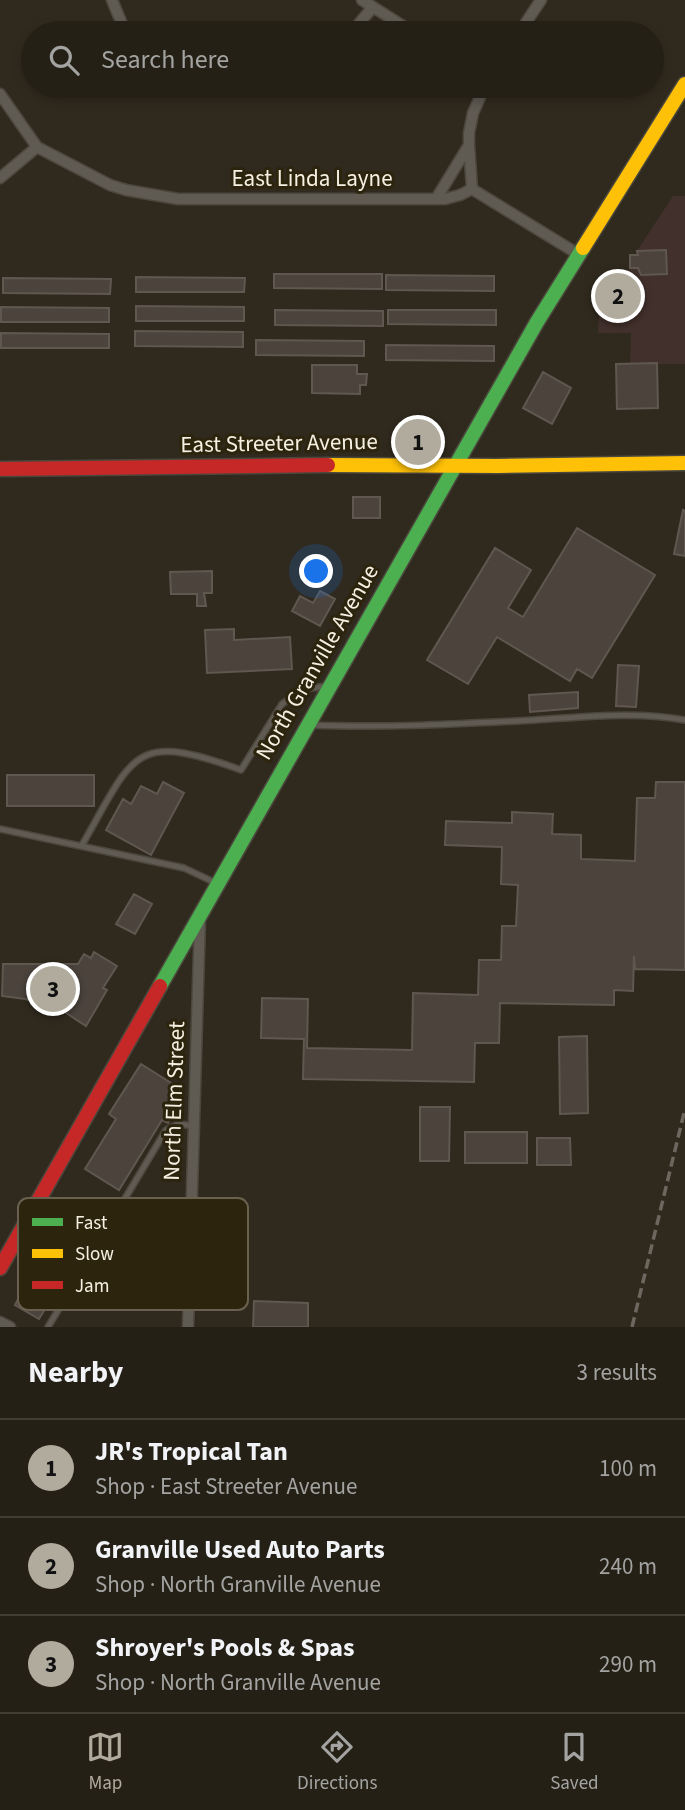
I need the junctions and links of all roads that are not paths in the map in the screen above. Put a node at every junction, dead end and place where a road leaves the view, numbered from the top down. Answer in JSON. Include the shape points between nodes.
{"nodes":[{"id":1,"x":112,"y":0,"type":"edge"},
{"id":2,"x":362,"y":0,"type":"edge"},
{"id":3,"x":541,"y":0,"type":"edge"},
{"id":4,"x":373,"y":7,"type":"junction"},
{"id":5,"x":121,"y":21,"type":"edge"},
{"id":6,"x":361,"y":21,"type":"edge"},
{"id":7,"x":395,"y":21,"type":"edge"},
{"id":8,"x":527,"y":21,"type":"edge"},
{"id":9,"x":685,"y":84,"type":"edge"},
{"id":10,"x":0,"y":94,"type":"edge"},
{"id":11,"x":480,"y":98,"type":"edge"},
{"id":12,"x":469,"y":145,"type":"junction"},
{"id":13,"x":37,"y":147,"type":"junction"},
{"id":14,"x":0,"y":178,"type":"edge"},
{"id":15,"x":472,"y":189,"type":"junction"},
{"id":16,"x":436,"y":199,"type":"junction"},
{"id":17,"x":578,"y":254,"type":"junction"},
{"id":18,"x":685,"y":463,"type":"edge"},
{"id":19,"x":455,"y":467,"type":"junction"},
{"id":20,"x":0,"y":469,"type":"edge"},
{"id":21,"x":330,"y":686,"type":"junction"},
{"id":22,"x":685,"y":720,"type":"edge"},
{"id":23,"x":307,"y":725,"type":"junction"},
{"id":24,"x":0,"y":829,"type":"edge"},
{"id":25,"x":82,"y":845,"type":"junction"},
{"id":26,"x":218,"y":884,"type":"junction"},
{"id":27,"x":200,"y":918,"type":"junction"},
{"id":28,"x":194,"y":1126,"type":"junction"},
{"id":29,"x":40,"y":1198,"type":"edge"},
{"id":30,"x":125,"y":1198,"type":"edge"},
{"id":31,"x":192,"y":1198,"type":"edge"},
{"id":32,"x":18,"y":1236,"type":"edge"},
{"id":33,"x":0,"y":1268,"type":"edge"},
{"id":34,"x":58,"y":1310,"type":"edge"},
{"id":35,"x":0,"y":1322,"type":"edge"},
{"id":36,"x":10,"y":1327,"type":"edge"},
{"id":37,"x":48,"y":1327,"type":"edge"}],
"edges":[{"from":1,"to":5,"type":"street"},
{"from":2,"to":4,"type":"street"},
{"from":3,"to":8,"type":"street"},
{"from":4,"to":6,"type":"street"},
{"from":4,"to":7,"type":"street"},
{"from":9,"to":17,"type":"main road","name":"North Granville Avenue"},
{"from":10,"to":13,"type":"street"},
{"from":11,"to":12,"type":"street"},
{"from":12,"to":15,"type":"street"},
{"from":12,"to":16,"type":"street"},
{"from":13,"to":14,"type":"street"},
{"from":13,"to":16,"type":"street","name":"East Linda Layne","via":[[110,185],[178,199]]},
{"from":15,"to":16,"type":"street","name":"East Linda Layne"},
{"from":15,"to":17,"type":"street"},
{"from":17,"to":19,"type":"main road","name":"North Granville Avenue"},
{"from":18,"to":19,"type":"main road","name":"East Streeter Avenue"},
{"from":19,"to":20,"type":"main road","name":"East Streeter Avenue"},
{"from":19,"to":21,"type":"main road","name":"North Granville Avenue"},
{"from":21,"to":23,"type":"main road","name":"North Granville Avenue"},
{"from":21,"to":25,"type":"lane","via":[[304,689],[282,704],[241,770],[177,751],[142,755],[129,766]]},
{"from":22,"to":23,"type":"lane","via":[[635,714]]},
{"from":23,"to":26,"type":"main road","name":"North Granville Avenue"},
{"from":24,"to":25,"type":"lane"},
{"from":25,"to":26,"type":"lane","via":[[184,867]]},
{"from":26,"to":27,"type":"main road","name":"North Granville Avenue"},
{"from":27,"to":28,"type":"street","name":"North Elm Street"},
{"from":27,"to":29,"type":"main road","name":"North Granville Avenue"},
{"from":28,"to":30,"type":"lane","via":[[178,1124],[166,1130]]},
{"from":28,"to":31,"type":"street","name":"North Elm Street"},
{"from":32,"to":33,"type":"main road","name":"North Granville Avenue"},
{"from":34,"to":37,"type":"lane"},
{"from":35,"to":36,"type":"street"}]}
